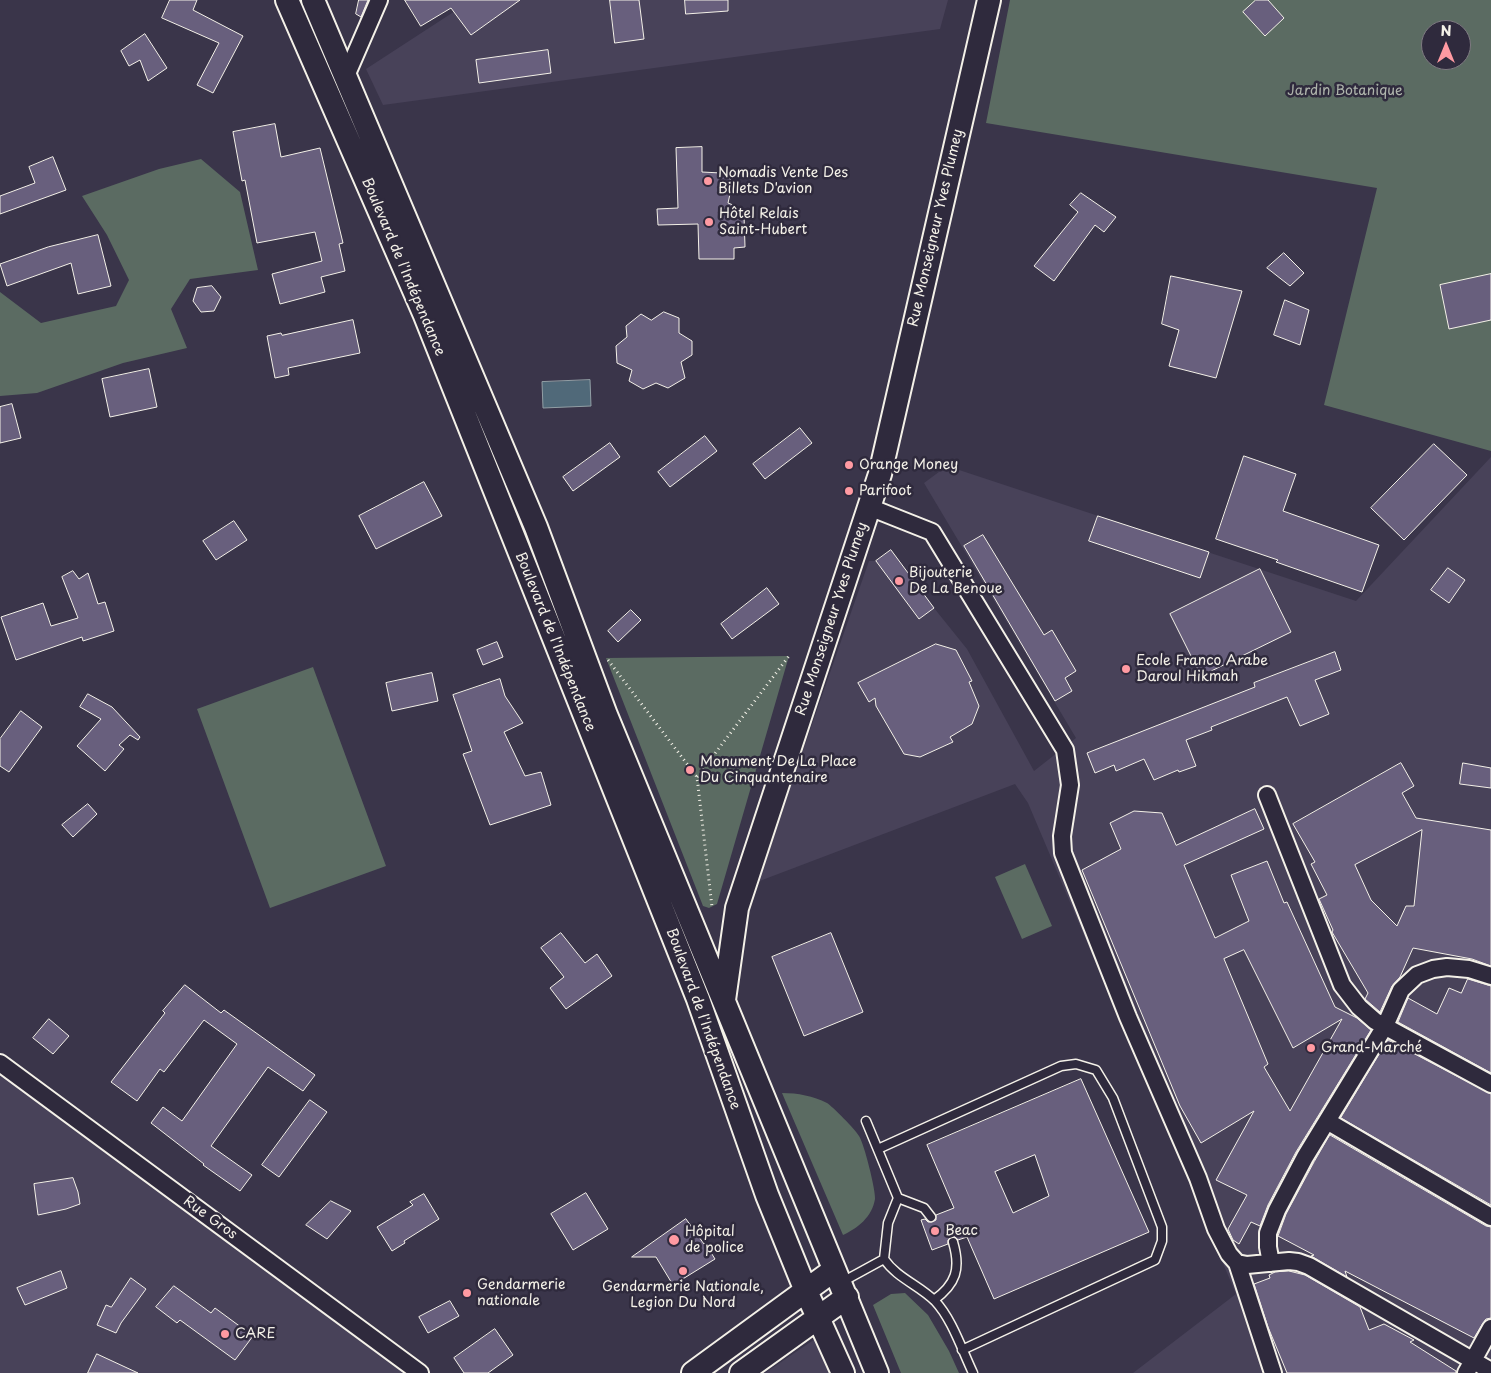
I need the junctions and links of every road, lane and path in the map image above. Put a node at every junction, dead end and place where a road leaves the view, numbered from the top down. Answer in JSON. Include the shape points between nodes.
{"nodes":[{"id":1,"x":287,"y":0,"type":"edge"},
{"id":2,"x":313,"y":0,"type":"edge"},
{"id":3,"x":379,"y":0,"type":"edge"},
{"id":4,"x":989,"y":0,"type":"edge"},
{"id":5,"x":346,"y":76,"type":"junction"},
{"id":6,"x":869,"y":507,"type":"junction"},
{"id":7,"x":789,"y":656,"type":"dead end"},
{"id":8,"x":606,"y":658,"type":"dead end"},
{"id":9,"x":697,"y":777,"type":"junction"},
{"id":10,"x":1267,"y":795,"type":"dead end"},
{"id":11,"x":712,"y":907,"type":"dead end"},
{"id":12,"x":1491,"y":976,"type":"edge"},
{"id":13,"x":724,"y":1002,"type":"junction"},
{"id":14,"x":1385,"y":1026,"type":"junction"},
{"id":15,"x":0,"y":1063,"type":"edge"},
{"id":16,"x":724,"y":1078,"type":"junction"},
{"id":17,"x":1491,"y":1084,"type":"edge"},
{"id":18,"x":866,"y":1121,"type":"dead end"},
{"id":19,"x":1327,"y":1121,"type":"junction"},
{"id":20,"x":878,"y":1149,"type":"junction"},
{"id":21,"x":898,"y":1198,"type":"junction"},
{"id":22,"x":931,"y":1216,"type":"dead end"},
{"id":23,"x":1491,"y":1217,"type":"edge"},
{"id":24,"x":953,"y":1242,"type":"dead end"},
{"id":25,"x":884,"y":1260,"type":"junction"},
{"id":26,"x":1237,"y":1262,"type":"junction"},
{"id":27,"x":1271,"y":1262,"type":"junction"},
{"id":28,"x":840,"y":1283,"type":"junction"},
{"id":29,"x":806,"y":1291,"type":"junction"},
{"id":30,"x":934,"y":1300,"type":"junction"},
{"id":31,"x":819,"y":1317,"type":"junction"},
{"id":32,"x":1491,"y":1328,"type":"edge"},
{"id":33,"x":962,"y":1350,"type":"junction"},
{"id":34,"x":1469,"y":1367,"type":"edge"},
{"id":35,"x":1491,"y":1371,"type":"edge"},
{"id":36,"x":420,"y":1373,"type":"edge"},
{"id":37,"x":693,"y":1373,"type":"edge"},
{"id":38,"x":741,"y":1373,"type":"edge"},
{"id":39,"x":842,"y":1373,"type":"edge"},
{"id":40,"x":877,"y":1373,"type":"edge"},
{"id":41,"x":973,"y":1373,"type":"edge"},
{"id":42,"x":1273,"y":1373,"type":"edge"}],
"edges":[{"from":1,"to":16,"type":"main road","name":"Boulevard de l'Indépendance","via":[[424,312],[698,999]]},
{"from":2,"to":5,"type":"main road","name":"Boulevard de l'Indépendance"},
{"from":3,"to":5,"type":"street"},
{"from":4,"to":6,"type":"main road","name":"Rue Monseigneur Yves Plumey","via":[[880,474]]},
{"from":5,"to":13,"type":"main road","name":"Boulevard de l'Indépendance","via":[[536,527],[606,716]]},
{"from":6,"to":13,"type":"main road","name":"Rue Monseigneur Yves Plumey","via":[[737,908]]},
{"from":6,"to":26,"type":"street","via":[[932,532],[1065,750],[1070,785],[1062,836],[1063,854],[1128,1018],[1198,1178],[1216,1229]]},
{"from":7,"to":9,"type":"path"},
{"from":8,"to":9,"type":"path"},
{"from":9,"to":11,"type":"path"},
{"from":10,"to":14,"type":"street","via":[[1342,985],[1359,1007]]},
{"from":12,"to":14,"type":"street","via":[[1447,967],[1417,975],[1401,990]]},
{"from":13,"to":16,"type":"main road"},
{"from":13,"to":28,"type":"main road","name":"Boulevard de l'Indépendance"},
{"from":14,"to":17,"type":"street"},
{"from":14,"to":19,"type":"street"},
{"from":15,"to":36,"type":"street","name":"Rue Gros"},
{"from":16,"to":29,"type":"main road","name":"Boulevard de l'Indépendance"},
{"from":18,"to":20,"type":"lane"},
{"from":19,"to":23,"type":"street"},
{"from":19,"to":27,"type":"street","via":[[1277,1210],[1268,1233]]},
{"from":20,"to":21,"type":"lane"},
{"from":20,"to":33,"type":"lane","via":[[1061,1066],[1076,1064],[1096,1070],[1114,1098],[1162,1227],[1162,1241],[1156,1260]]},
{"from":21,"to":22,"type":"lane","via":[[924,1208]]},
{"from":21,"to":25,"type":"lane","via":[[888,1223]]},
{"from":24,"to":30,"type":"lane","via":[[956,1272],[947,1290]]},
{"from":25,"to":28,"type":"lane"},
{"from":25,"to":30,"type":"lane","via":[[890,1269]]},
{"from":26,"to":27,"type":"street","via":[[1247,1265]]},
{"from":26,"to":42,"type":"street"},
{"from":27,"to":34,"type":"street","via":[[1289,1261],[1309,1266]]},
{"from":28,"to":29,"type":"main road"},
{"from":28,"to":31,"type":"main road"},
{"from":28,"to":40,"type":"main road","name":"Boulevard de l'Indépendance"},
{"from":29,"to":31,"type":"main road","name":"Boulevard de l'Indépendance"},
{"from":29,"to":37,"type":"main road"},
{"from":30,"to":33,"type":"lane","via":[[944,1311]]},
{"from":31,"to":38,"type":"main road"},
{"from":31,"to":39,"type":"main road","name":"Boulevard de l'Indépendance"},
{"from":32,"to":34,"type":"street"},
{"from":33,"to":41,"type":"lane"},
{"from":34,"to":35,"type":"street"}]}
